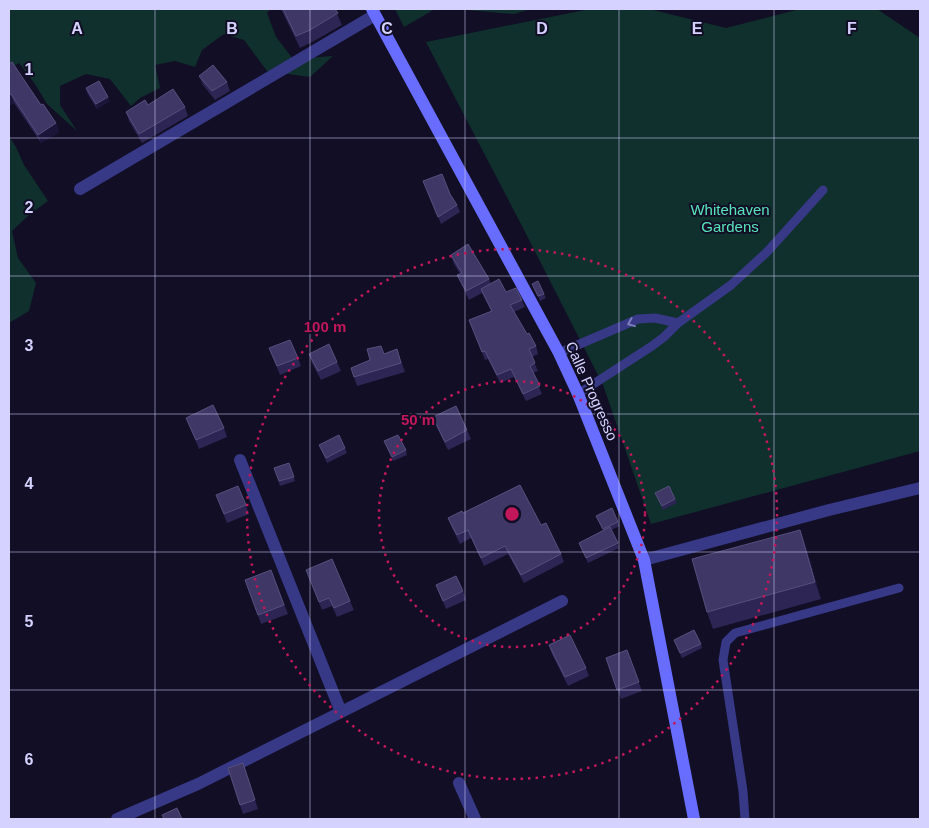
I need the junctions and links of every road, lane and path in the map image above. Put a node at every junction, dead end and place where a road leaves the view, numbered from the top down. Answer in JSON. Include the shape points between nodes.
{"nodes":[{"id":1,"x":374,"y":12,"type":"edge"},
{"id":2,"x":80,"y":189,"type":"dead end"},
{"id":3,"x":823,"y":190,"type":"dead end"},
{"id":4,"x":678,"y":323,"type":"junction"},
{"id":5,"x":559,"y":353,"type":"junction"},
{"id":6,"x":578,"y":394,"type":"junction"},
{"id":7,"x":240,"y":460,"type":"dead end"},
{"id":8,"x":920,"y":488,"type":"edge"},
{"id":9,"x":644,"y":560,"type":"junction"},
{"id":10,"x":899,"y":588,"type":"dead end"},
{"id":11,"x":562,"y":601,"type":"dead end"},
{"id":12,"x":341,"y":712,"type":"junction"},
{"id":13,"x":459,"y":783,"type":"dead end"},
{"id":14,"x":117,"y":819,"type":"edge"},
{"id":15,"x":475,"y":819,"type":"edge"},
{"id":16,"x":694,"y":819,"type":"edge"},
{"id":17,"x":745,"y":819,"type":"edge"}],
"edges":[{"from":1,"to":2,"type":"street"},
{"from":1,"to":5,"type":"main road","name":"Calle Progresso"},
{"from":3,"to":4,"type":"lane","via":[[731,286]]},
{"from":4,"to":5,"type":"lane","one_way":true,"via":[[655,318],[638,319]]},
{"from":4,"to":6,"type":"lane","via":[[652,346]]},
{"from":5,"to":6,"type":"main road","name":"Calle Progresso"},
{"from":6,"to":9,"type":"main road","name":"Calle Progresso"},
{"from":7,"to":12,"type":"street"},
{"from":8,"to":9,"type":"street"},
{"from":9,"to":16,"type":"main road","name":"Calle Progresso"},
{"from":10,"to":17,"type":"lane","via":[[735,633],[726,642],[723,660]]},
{"from":11,"to":12,"type":"street"},
{"from":12,"to":14,"type":"street","via":[[198,784]]},
{"from":13,"to":15,"type":"street"}]}
